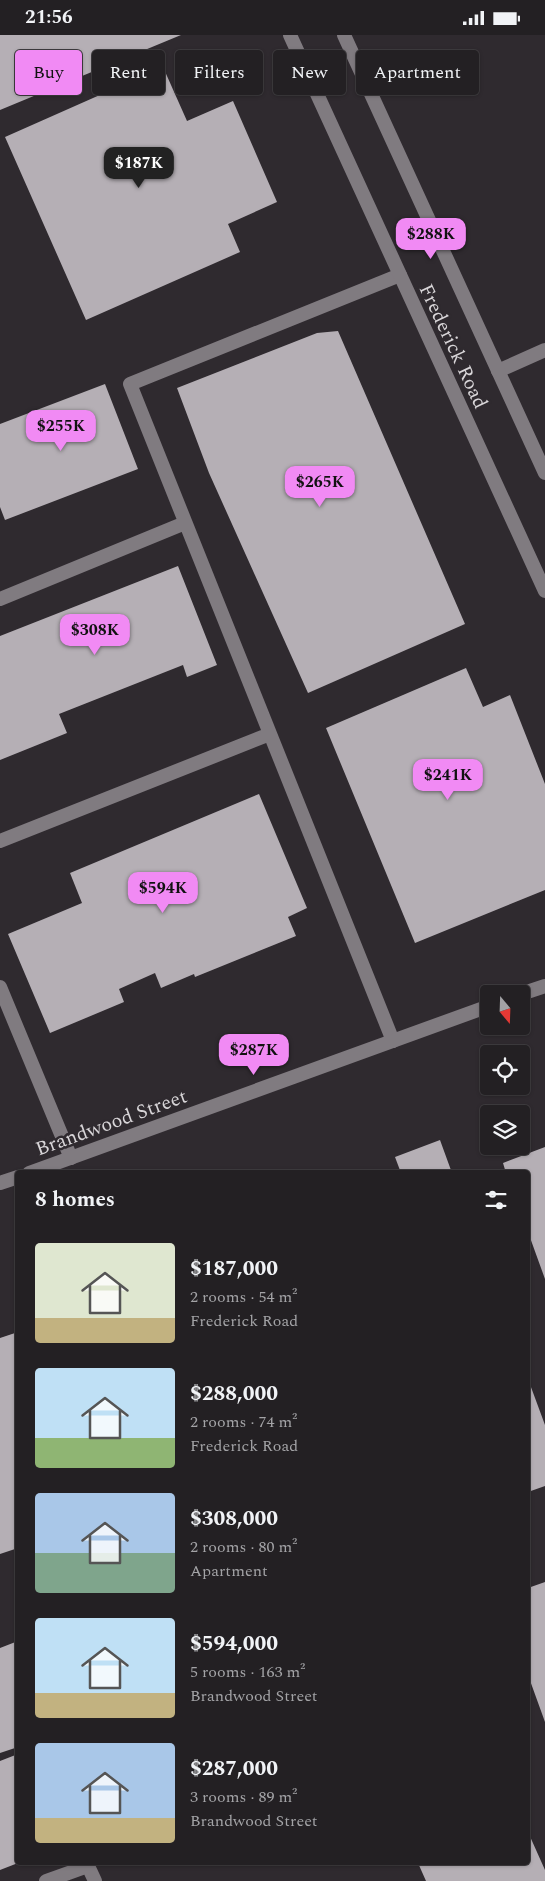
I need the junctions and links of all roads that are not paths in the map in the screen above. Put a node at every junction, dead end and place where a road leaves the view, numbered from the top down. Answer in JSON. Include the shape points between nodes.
{"nodes":[{"id":1,"x":290,"y":35,"type":"edge"},
{"id":2,"x":344,"y":35,"type":"edge"},
{"id":3,"x":400,"y":275,"type":"junction"},
{"id":4,"x":545,"y":350,"type":"edge"},
{"id":5,"x":498,"y":371,"type":"junction"},
{"id":6,"x":545,"y":473,"type":"edge"},
{"id":7,"x":185,"y":523,"type":"junction"},
{"id":8,"x":545,"y":591,"type":"edge"},
{"id":9,"x":0,"y":599,"type":"edge"},
{"id":10,"x":270,"y":734,"type":"junction"},
{"id":11,"x":0,"y":841,"type":"edge"},
{"id":12,"x":545,"y":986,"type":"edge"},
{"id":13,"x":0,"y":987,"type":"edge"},
{"id":14,"x":530,"y":991,"type":"edge"},
{"id":15,"x":480,"y":1009,"type":"edge"},
{"id":16,"x":393,"y":1041,"type":"junction"},
{"id":17,"x":71,"y":1157,"type":"junction"},
{"id":18,"x":37,"y":1170,"type":"edge"},
{"id":19,"x":15,"y":1178,"type":"edge"},
{"id":20,"x":0,"y":1183,"type":"edge"},
{"id":21,"x":46,"y":1881,"type":"edge"},
{"id":22,"x":95,"y":1881,"type":"edge"}],
"edges":[{"from":1,"to":3,"type":"main road","name":"Frederick Road"},
{"from":2,"to":5,"type":"main road","name":"Frederick Road"},
{"from":3,"to":7,"type":"main road","via":[[130,384]]},
{"from":3,"to":8,"type":"main road","name":"Frederick Road"},
{"from":4,"to":5,"type":"main road"},
{"from":5,"to":6,"type":"main road","name":"Frederick Road"},
{"from":7,"to":9,"type":"main road"},
{"from":7,"to":10,"type":"main road"},
{"from":10,"to":11,"type":"main road"},
{"from":10,"to":16,"type":"main road"},
{"from":12,"to":14,"type":"main road"},
{"from":13,"to":17,"type":"main road"},
{"from":15,"to":16,"type":"main road","name":"Brandwood Street"},
{"from":16,"to":17,"type":"main road","name":"Brandwood Street"},
{"from":17,"to":18,"type":"main road","name":"Brandwood Street"},
{"from":19,"to":20,"type":"main road","name":"Brandwood Street"},
{"from":21,"to":22,"type":"main road","via":[[88,1866]]}]}
